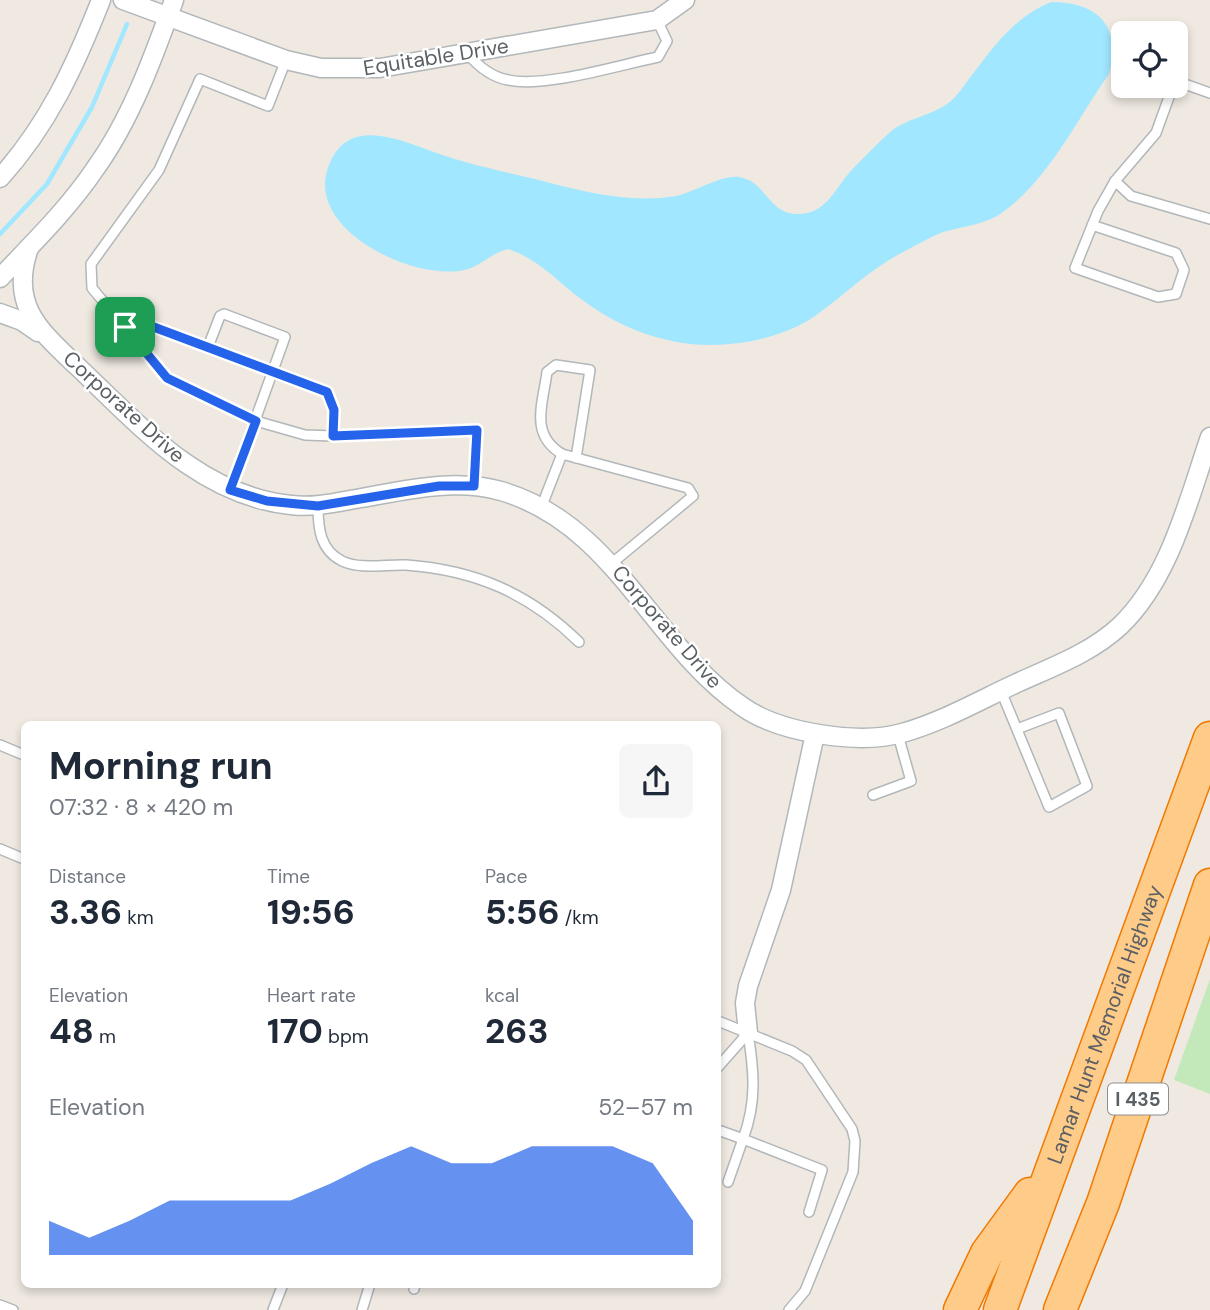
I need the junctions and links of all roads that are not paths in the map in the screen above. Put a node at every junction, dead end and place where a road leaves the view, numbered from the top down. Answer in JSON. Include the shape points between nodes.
{"nodes":[{"id":1,"x":101,"y":0,"type":"edge"},
{"id":2,"x":123,"y":0,"type":"edge"},
{"id":3,"x":171,"y":9,"type":"edge"},
{"id":4,"x":671,"y":10,"type":"edge"},
{"id":5,"x":468,"y":54,"type":"junction"},
{"id":6,"x":286,"y":60,"type":"junction"},
{"id":7,"x":1188,"y":85,"type":"edge"},
{"id":8,"x":1210,"y":93,"type":"edge"},
{"id":9,"x":1169,"y":98,"type":"edge"},
{"id":10,"x":0,"y":178,"type":"edge"},
{"id":11,"x":1115,"y":181,"type":"junction"},
{"id":12,"x":1210,"y":219,"type":"edge"},
{"id":13,"x":1092,"y":225,"type":"junction"},
{"id":14,"x":29,"y":248,"type":"junction"},
{"id":15,"x":0,"y":278,"type":"edge"},
{"id":16,"x":0,"y":313,"type":"edge"},
{"id":17,"x":125,"y":327,"type":"junction"},
{"id":18,"x":50,"y":340,"type":"junction"},
{"id":19,"x":208,"y":348,"type":"junction"},
{"id":20,"x":273,"y":372,"type":"junction"},
{"id":21,"x":256,"y":421,"type":"junction"},
{"id":22,"x":333,"y":436,"type":"junction"},
{"id":23,"x":1210,"y":437,"type":"edge"},
{"id":24,"x":562,"y":454,"type":"junction"},
{"id":25,"x":576,"y":458,"type":"junction"},
{"id":26,"x":474,"y":486,"type":"junction"},
{"id":27,"x":230,"y":490,"type":"junction"},
{"id":28,"x":318,"y":506,"type":"junction"},
{"id":29,"x":541,"y":508,"type":"junction"},
{"id":30,"x":611,"y":564,"type":"junction"},
{"id":31,"x":579,"y":642,"type":"dead end"},
{"id":32,"x":1001,"y":691,"type":"junction"},
{"id":33,"x":1017,"y":729,"type":"junction"},
{"id":34,"x":815,"y":734,"type":"junction"},
{"id":35,"x":898,"y":735,"type":"junction"},
{"id":36,"x":1210,"y":738,"type":"edge"},
{"id":37,"x":0,"y":745,"type":"edge"},
{"id":38,"x":21,"y":754,"type":"edge"},
{"id":39,"x":873,"y":795,"type":"dead end"},
{"id":40,"x":0,"y":849,"type":"edge"},
{"id":41,"x":21,"y":858,"type":"edge"},
{"id":42,"x":1210,"y":885,"type":"edge"},
{"id":43,"x":721,"y":1022,"type":"edge"},
{"id":44,"x":748,"y":1033,"type":"junction"},
{"id":45,"x":721,"y":1064,"type":"edge"},
{"id":46,"x":721,"y":1131,"type":"edge"},
{"id":47,"x":743,"y":1139,"type":"junction"},
{"id":48,"x":1052,"y":1164,"type":"junction"},
{"id":49,"x":728,"y":1182,"type":"dead end"},
{"id":50,"x":1103,"y":1203,"type":"junction"},
{"id":51,"x":809,"y":1212,"type":"dead end"},
{"id":52,"x":281,"y":1288,"type":"edge"},
{"id":53,"x":369,"y":1288,"type":"edge"},
{"id":54,"x":0,"y":1305,"type":"edge"},
{"id":55,"x":13,"y":1310,"type":"edge"},
{"id":56,"x":273,"y":1310,"type":"edge"},
{"id":57,"x":362,"y":1310,"type":"edge"},
{"id":58,"x":789,"y":1310,"type":"edge"},
{"id":59,"x":960,"y":1310,"type":"edge"},
{"id":60,"x":999,"y":1310,"type":"edge"},
{"id":61,"x":1060,"y":1310,"type":"edge"},
{"id":62,"x":1082,"y":1310,"type":"edge"}],
"edges":[{"from":1,"to":10,"type":"street","via":[[55,104]]},
{"from":2,"to":3,"type":"street","name":"Equitable Drive"},
{"from":3,"to":6,"type":"street","name":"Equitable Drive"},
{"from":3,"to":14,"type":"street","via":[[115,138],[75,197]]},
{"from":4,"to":5,"type":"street","name":"Equitable Drive"},
{"from":4,"to":5,"type":"lane","via":[[667,41],[658,57],[534,82],[506,80],[479,67]]},
{"from":5,"to":6,"type":"street","name":"Equitable Drive","via":[[352,70]]},
{"from":6,"to":17,"type":"lane","via":[[268,106],[200,79],[159,170],[91,264],[92,288]]},
{"from":7,"to":8,"type":"lane"},
{"from":9,"to":11,"type":"lane","via":[[1156,133]]},
{"from":11,"to":12,"type":"lane","via":[[1131,196]]},
{"from":11,"to":13,"type":"lane"},
{"from":13,"to":13,"type":"lane","via":[[1076,268],[1158,297],[1176,294],[1184,270],[1176,253]]},
{"from":14,"to":15,"type":"street"},
{"from":14,"to":18,"type":"street","name":"Corporate Drive","via":[[21,291]]},
{"from":16,"to":18,"type":"street","name":"Corporate Drive"},
{"from":17,"to":19,"type":"lane","via":[[151,326]]},
{"from":17,"to":21,"type":"lane","via":[[167,378]]},
{"from":18,"to":27,"type":"street","name":"Corporate Drive","via":[[146,433]]},
{"from":19,"to":20,"type":"lane"},
{"from":19,"to":20,"type":"lane","via":[[224,314],[285,337]]},
{"from":20,"to":21,"type":"lane"},
{"from":20,"to":22,"type":"lane","via":[[327,392],[334,410]]},
{"from":21,"to":22,"type":"lane","via":[[305,435]]},
{"from":21,"to":27,"type":"lane"},
{"from":22,"to":26,"type":"lane","via":[[477,430]]},
{"from":23,"to":32,"type":"street","name":"Corporate Drive","via":[[1164,564],[1120,626],[1082,654]]},
{"from":24,"to":25,"type":"lane"},
{"from":24,"to":25,"type":"lane","via":[[548,446],[540,430],[547,372],[556,365],[590,370]]},
{"from":24,"to":29,"type":"lane"},
{"from":25,"to":30,"type":"lane","via":[[688,488],[693,496]]},
{"from":26,"to":28,"type":"street","name":"Corporate Drive","via":[[439,486]]},
{"from":26,"to":29,"type":"street","name":"Corporate Drive"},
{"from":27,"to":28,"type":"street","name":"Corporate Drive","via":[[267,501]]},
{"from":28,"to":31,"type":"lane","via":[[322,540],[342,561],[430,567],[476,576],[532,601]]},
{"from":29,"to":30,"type":"street","name":"Corporate Drive","via":[[592,542]]},
{"from":30,"to":34,"type":"street","name":"Corporate Drive","via":[[708,679],[746,709]]},
{"from":32,"to":33,"type":"lane"},
{"from":32,"to":35,"type":"street","name":"Corporate Drive"},
{"from":33,"to":33,"type":"lane","via":[[1049,807],[1087,786],[1059,713]]},
{"from":34,"to":35,"type":"street","name":"Corporate Drive"},
{"from":34,"to":44,"type":"street","via":[[782,890],[748,986]]},
{"from":35,"to":39,"type":"lane","via":[[911,781]]},
{"from":36,"to":48,"type":"highway","name":"Lamar Hunt Memorial Highway","number":"I 435"},
{"from":37,"to":38,"type":"lane"},
{"from":40,"to":41,"type":"lane"},
{"from":42,"to":50,"type":"highway","number":"I 435"},
{"from":43,"to":44,"type":"lane"},
{"from":44,"to":45,"type":"lane"},
{"from":44,"to":47,"type":"lane","via":[[754,1109]]},
{"from":44,"to":58,"type":"lane","via":[[806,1060],[852,1129],[855,1141],[853,1172],[806,1291]]},
{"from":46,"to":47,"type":"lane"},
{"from":47,"to":49,"type":"lane"},
{"from":47,"to":51,"type":"lane","via":[[822,1170]]},
{"from":48,"to":59,"type":"highway","via":[[987,1254]]},
{"from":48,"to":60,"type":"highway","name":"Lamar Hunt Memorial Highway","number":"I 435"},
{"from":50,"to":61,"type":"highway","number":"I 435"},
{"from":50,"to":62,"type":"highway"},
{"from":52,"to":56,"type":"lane"},
{"from":53,"to":57,"type":"lane"},
{"from":54,"to":55,"type":"lane"}]}
